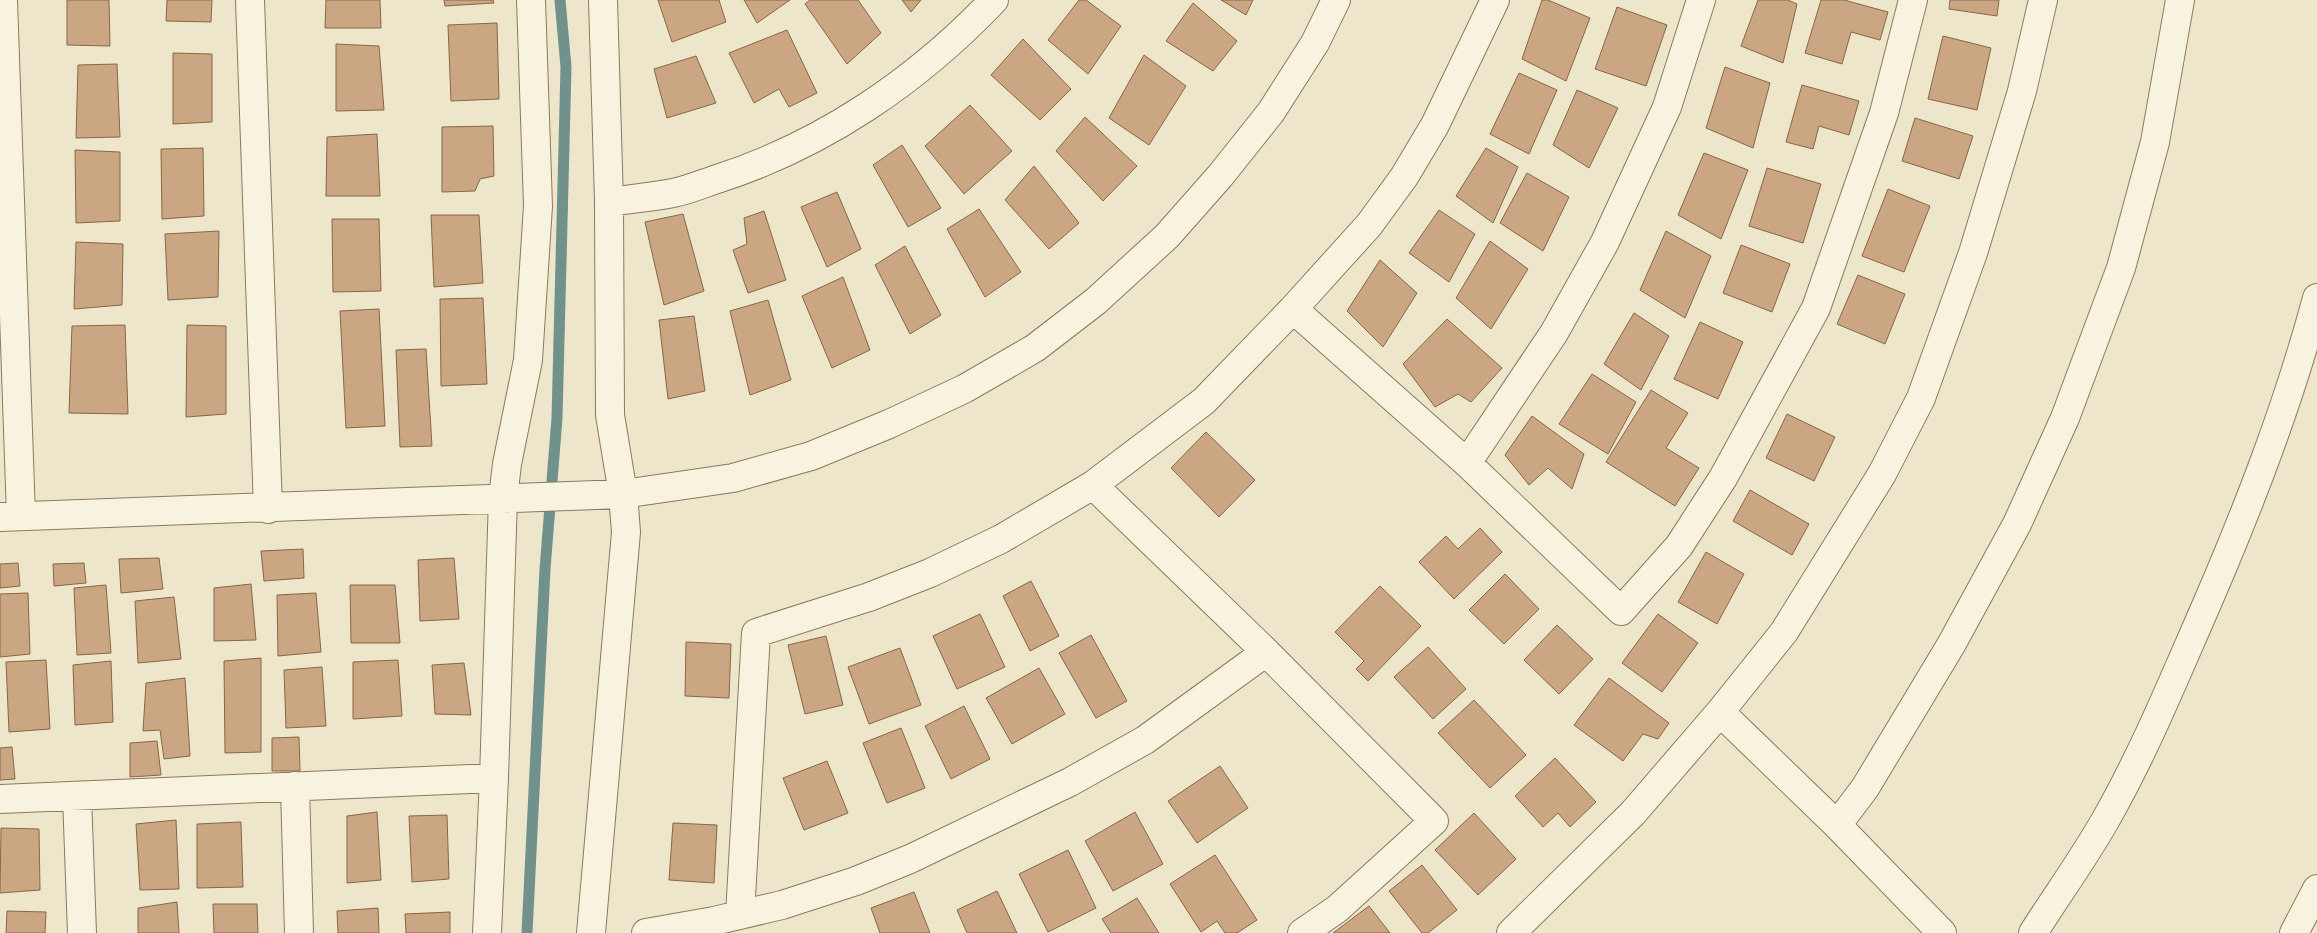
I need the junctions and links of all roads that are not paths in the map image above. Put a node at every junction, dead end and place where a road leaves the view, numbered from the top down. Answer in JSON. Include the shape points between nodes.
{"nodes":[{"id":1,"x":2,"y":0,"type":"edge"},
{"id":2,"x":250,"y":0,"type":"edge"},
{"id":3,"x":531,"y":0,"type":"edge"},
{"id":4,"x":603,"y":0,"type":"edge"},
{"id":5,"x":994,"y":0,"type":"edge"},
{"id":6,"x":1336,"y":0,"type":"edge"},
{"id":7,"x":1495,"y":0,"type":"edge"},
{"id":8,"x":1702,"y":0,"type":"edge"},
{"id":9,"x":1913,"y":0,"type":"edge"},
{"id":10,"x":2043,"y":0,"type":"edge"},
{"id":11,"x":2180,"y":0,"type":"edge"},
{"id":12,"x":609,"y":202,"type":"junction"},
{"id":13,"x":2317,"y":298,"type":"edge"},
{"id":14,"x":1293,"y":309,"type":"junction"},
{"id":15,"x":1467,"y":463,"type":"junction"},
{"id":16,"x":1093,"y":485,"type":"junction"},
{"id":17,"x":623,"y":494,"type":"junction"},
{"id":18,"x":503,"y":498,"type":"junction"},
{"id":19,"x":268,"y":509,"type":"junction"},
{"id":20,"x":10,"y":517,"type":"edge"},
{"id":21,"x":1266,"y":652,"type":"junction"},
{"id":22,"x":1720,"y":712,"type":"junction"},
{"id":23,"x":494,"y":778,"type":"junction"},
{"id":24,"x":295,"y":786,"type":"junction"},
{"id":25,"x":78,"y":796,"type":"junction"},
{"id":26,"x":0,"y":799,"type":"edge"},
{"id":27,"x":1838,"y":825,"type":"junction"},
{"id":28,"x":2317,"y":889,"type":"edge"},
{"id":29,"x":740,"y":915,"type":"junction"},
{"id":30,"x":82,"y":933,"type":"edge"},
{"id":31,"x":298,"y":933,"type":"edge"},
{"id":32,"x":487,"y":933,"type":"edge"},
{"id":33,"x":591,"y":933,"type":"edge"},
{"id":34,"x":646,"y":933,"type":"edge"},
{"id":35,"x":1302,"y":933,"type":"edge"},
{"id":36,"x":1511,"y":933,"type":"edge"},
{"id":37,"x":1942,"y":933,"type":"edge"},
{"id":38,"x":2033,"y":933,"type":"edge"},
{"id":39,"x":2294,"y":933,"type":"edge"}],
"edges":[{"from":1,"to":20,"type":"street"},
{"from":2,"to":19,"type":"street"},
{"from":3,"to":18,"type":"street","via":[[538,206],[528,360],[506,464]]},
{"from":4,"to":12,"type":"street"},
{"from":5,"to":12,"type":"street","via":[[972,24],[888,94],[781,156],[674,193]]},
{"from":6,"to":17,"type":"street","via":[[1315,43],[1271,112],[1220,176],[1167,236],[1096,301],[1035,348],[964,389],[810,456],[733,478]]},
{"from":7,"to":14,"type":"street","via":[[1435,125],[1404,177],[1369,225]]},
{"from":8,"to":15,"type":"street","via":[[1666,107],[1605,242],[1554,333]]},
{"from":9,"to":15,"type":"street","via":[[1884,113],[1816,308],[1718,485],[1679,546],[1621,611]]},
{"from":10,"to":22,"type":"street","via":[[2022,92],[1973,253],[1921,398],[1882,474],[1784,632]]},
{"from":11,"to":27,"type":"street","via":[[2155,142],[2124,260],[2065,418],[2017,524],[1951,645],[1865,788]]},
{"from":12,"to":17,"type":"street","via":[[610,415]]},
{"from":13,"to":38,"type":"street","via":[[2263,466],[2165,700],[2106,819]]},
{"from":14,"to":15,"type":"street"},
{"from":14,"to":16,"type":"street","via":[[1204,401]]},
{"from":16,"to":21,"type":"street"},
{"from":16,"to":29,"type":"street","via":[[1001,539],[930,573],[869,597],[756,633]]},
{"from":17,"to":18,"type":"street"},
{"from":17,"to":33,"type":"street","via":[[626,532]]},
{"from":18,"to":19,"type":"street"},
{"from":18,"to":23,"type":"street"},
{"from":19,"to":20,"type":"street"},
{"from":21,"to":29,"type":"street","via":[[1145,740],[1070,782],[910,860],[782,905]]},
{"from":21,"to":35,"type":"street","via":[[1434,821],[1337,908]]},
{"from":22,"to":27,"type":"street"},
{"from":22,"to":36,"type":"street","via":[[1633,814]]},
{"from":23,"to":24,"type":"street"},
{"from":23,"to":32,"type":"street"},
{"from":24,"to":25,"type":"street"},
{"from":24,"to":31,"type":"street"},
{"from":25,"to":26,"type":"street"},
{"from":25,"to":30,"type":"street"},
{"from":27,"to":37,"type":"street"},
{"from":28,"to":39,"type":"street"},
{"from":29,"to":34,"type":"street"}]}
